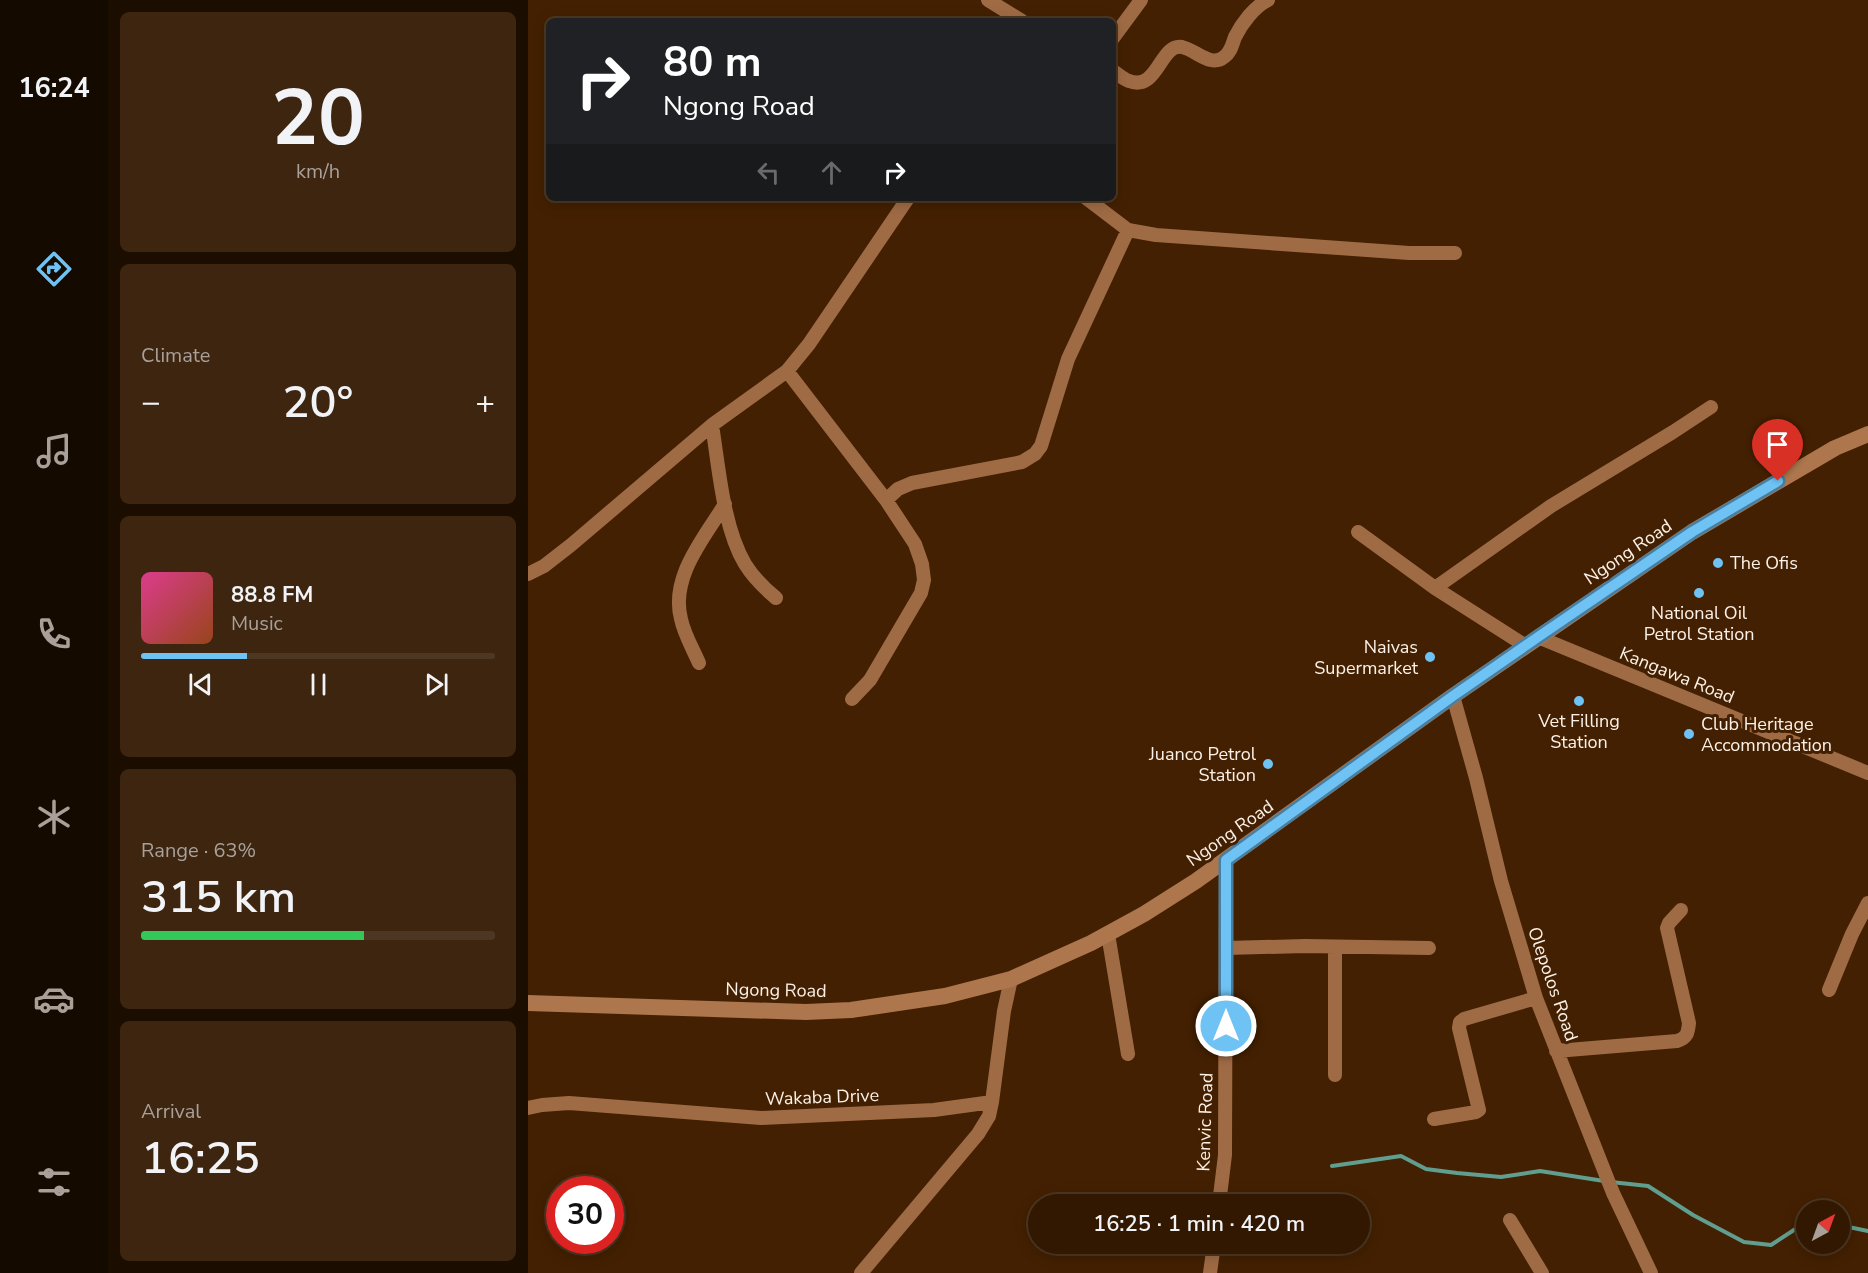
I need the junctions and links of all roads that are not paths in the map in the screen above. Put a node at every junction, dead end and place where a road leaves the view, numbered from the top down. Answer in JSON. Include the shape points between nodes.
{"nodes":[{"id":1,"x":988,"y":0,"type":"edge"},
{"id":2,"x":1141,"y":0,"type":"edge"},
{"id":3,"x":1268,"y":0,"type":"edge"},
{"id":4,"x":1017,"y":18,"type":"edge"},
{"id":5,"x":1116,"y":34,"type":"edge"},
{"id":6,"x":1116,"y":73,"type":"edge"},
{"id":7,"x":906,"y":201,"type":"edge"},
{"id":8,"x":1090,"y":201,"type":"edge"},
{"id":9,"x":1128,"y":230,"type":"junction"},
{"id":10,"x":1455,"y":253,"type":"dead end"},
{"id":11,"x":787,"y":371,"type":"junction"},
{"id":12,"x":1711,"y":407,"type":"dead end"},
{"id":13,"x":712,"y":426,"type":"junction"},
{"id":14,"x":1868,"y":434,"type":"edge"},
{"id":15,"x":886,"y":500,"type":"junction"},
{"id":16,"x":725,"y":504,"type":"junction"},
{"id":17,"x":1358,"y":532,"type":"dead end"},
{"id":18,"x":528,"y":574,"type":"edge"},
{"id":19,"x":1435,"y":588,"type":"junction"},
{"id":20,"x":776,"y":598,"type":"dead end"},
{"id":21,"x":1532,"y":641,"type":"junction"},
{"id":22,"x":699,"y":663,"type":"dead end"},
{"id":23,"x":1453,"y":696,"type":"junction"},
{"id":24,"x":852,"y":699,"type":"dead end"},
{"id":25,"x":1868,"y":773,"type":"edge"},
{"id":26,"x":1226,"y":860,"type":"junction"},
{"id":27,"x":1868,"y":903,"type":"edge"},
{"id":28,"x":1681,"y":910,"type":"dead end"},
{"id":29,"x":1108,"y":934,"type":"junction"},
{"id":30,"x":1226,"y":948,"type":"junction"},
{"id":31,"x":1335,"y":948,"type":"junction"},
{"id":32,"x":1429,"y":948,"type":"dead end"},
{"id":33,"x":1011,"y":979,"type":"junction"},
{"id":34,"x":1829,"y":990,"type":"dead end"},
{"id":35,"x":1536,"y":998,"type":"junction"},
{"id":36,"x":528,"y":1003,"type":"edge"},
{"id":37,"x":1557,"y":1051,"type":"junction"},
{"id":38,"x":1128,"y":1054,"type":"dead end"},
{"id":39,"x":1335,"y":1075,"type":"dead end"},
{"id":40,"x":992,"y":1102,"type":"junction"},
{"id":41,"x":528,"y":1108,"type":"edge"},
{"id":42,"x":1434,"y":1119,"type":"dead end"},
{"id":43,"x":1220,"y":1194,"type":"edge"},
{"id":44,"x":1510,"y":1220,"type":"dead end"},
{"id":45,"x":1213,"y":1254,"type":"edge"},
{"id":46,"x":861,"y":1273,"type":"edge"},
{"id":47,"x":1210,"y":1273,"type":"edge"},
{"id":48,"x":1542,"y":1273,"type":"edge"},
{"id":49,"x":1651,"y":1273,"type":"edge"}],
"edges":[{"from":1,"to":4,"type":"street"},
{"from":2,"to":5,"type":"street"},
{"from":3,"to":6,"type":"street","via":[[1252,14],[1224,58],[1211,61],[1181,47],[1166,55],[1151,77],[1139,82]]},
{"from":7,"to":11,"type":"street"},
{"from":8,"to":9,"type":"street"},
{"from":9,"to":10,"type":"street","via":[[1409,253]]},
{"from":9,"to":15,"type":"street","via":[[1068,359],[1045,437],[1035,454],[1022,462],[912,483]]},
{"from":11,"to":13,"type":"street"},
{"from":11,"to":15,"type":"street"},
{"from":12,"to":19,"type":"street","via":[[1551,506]]},
{"from":13,"to":16,"type":"street"},
{"from":13,"to":18,"type":"street","via":[[571,545]]},
{"from":14,"to":21,"type":"main road","name":"Ngong Road","via":[[1835,448],[1692,532]]},
{"from":15,"to":24,"type":"street","via":[[915,544],[924,580],[913,609],[870,680]]},
{"from":16,"to":20,"type":"street","via":[[730,529],[745,563]]},
{"from":16,"to":22,"type":"street","via":[[696,551],[678,594],[681,620]]},
{"from":17,"to":19,"type":"street","name":"Kangawa Road"},
{"from":19,"to":21,"type":"street","name":"Kangawa Road"},
{"from":21,"to":23,"type":"main road","name":"Ngong Road"},
{"from":21,"to":25,"type":"street","name":"Kangawa Road"},
{"from":23,"to":26,"type":"main road","name":"Ngong Road"},
{"from":23,"to":35,"type":"street","name":"Olepolos Road"},
{"from":26,"to":29,"type":"main road","name":"Ngong Road"},
{"from":26,"to":30,"type":"street","name":"Kenvic Road"},
{"from":27,"to":34,"type":"street"},
{"from":28,"to":37,"type":"street","via":[[1667,928],[1689,1023],[1684,1039]]},
{"from":29,"to":33,"type":"main road","name":"Ngong Road"},
{"from":29,"to":38,"type":"street"},
{"from":30,"to":31,"type":"street"},
{"from":30,"to":43,"type":"street","name":"Kenvic Road","via":[[1225,1155]]},
{"from":31,"to":32,"type":"street"},
{"from":31,"to":39,"type":"street"},
{"from":33,"to":36,"type":"main road","name":"Ngong Road","via":[[945,996],[851,1010]]},
{"from":33,"to":40,"type":"street"},
{"from":35,"to":37,"type":"street","name":"Olepolos Road"},
{"from":35,"to":42,"type":"street","via":[[1460,1022],[1479,1110]]},
{"from":37,"to":49,"type":"street","name":"Olepolos Road","via":[[1612,1191]]},
{"from":40,"to":41,"type":"street","name":"Wakaba Drive","via":[[934,1110],[760,1118],[569,1103]]},
{"from":40,"to":46,"type":"street","via":[[978,1134]]},
{"from":44,"to":48,"type":"street"},
{"from":45,"to":47,"type":"street"}]}
